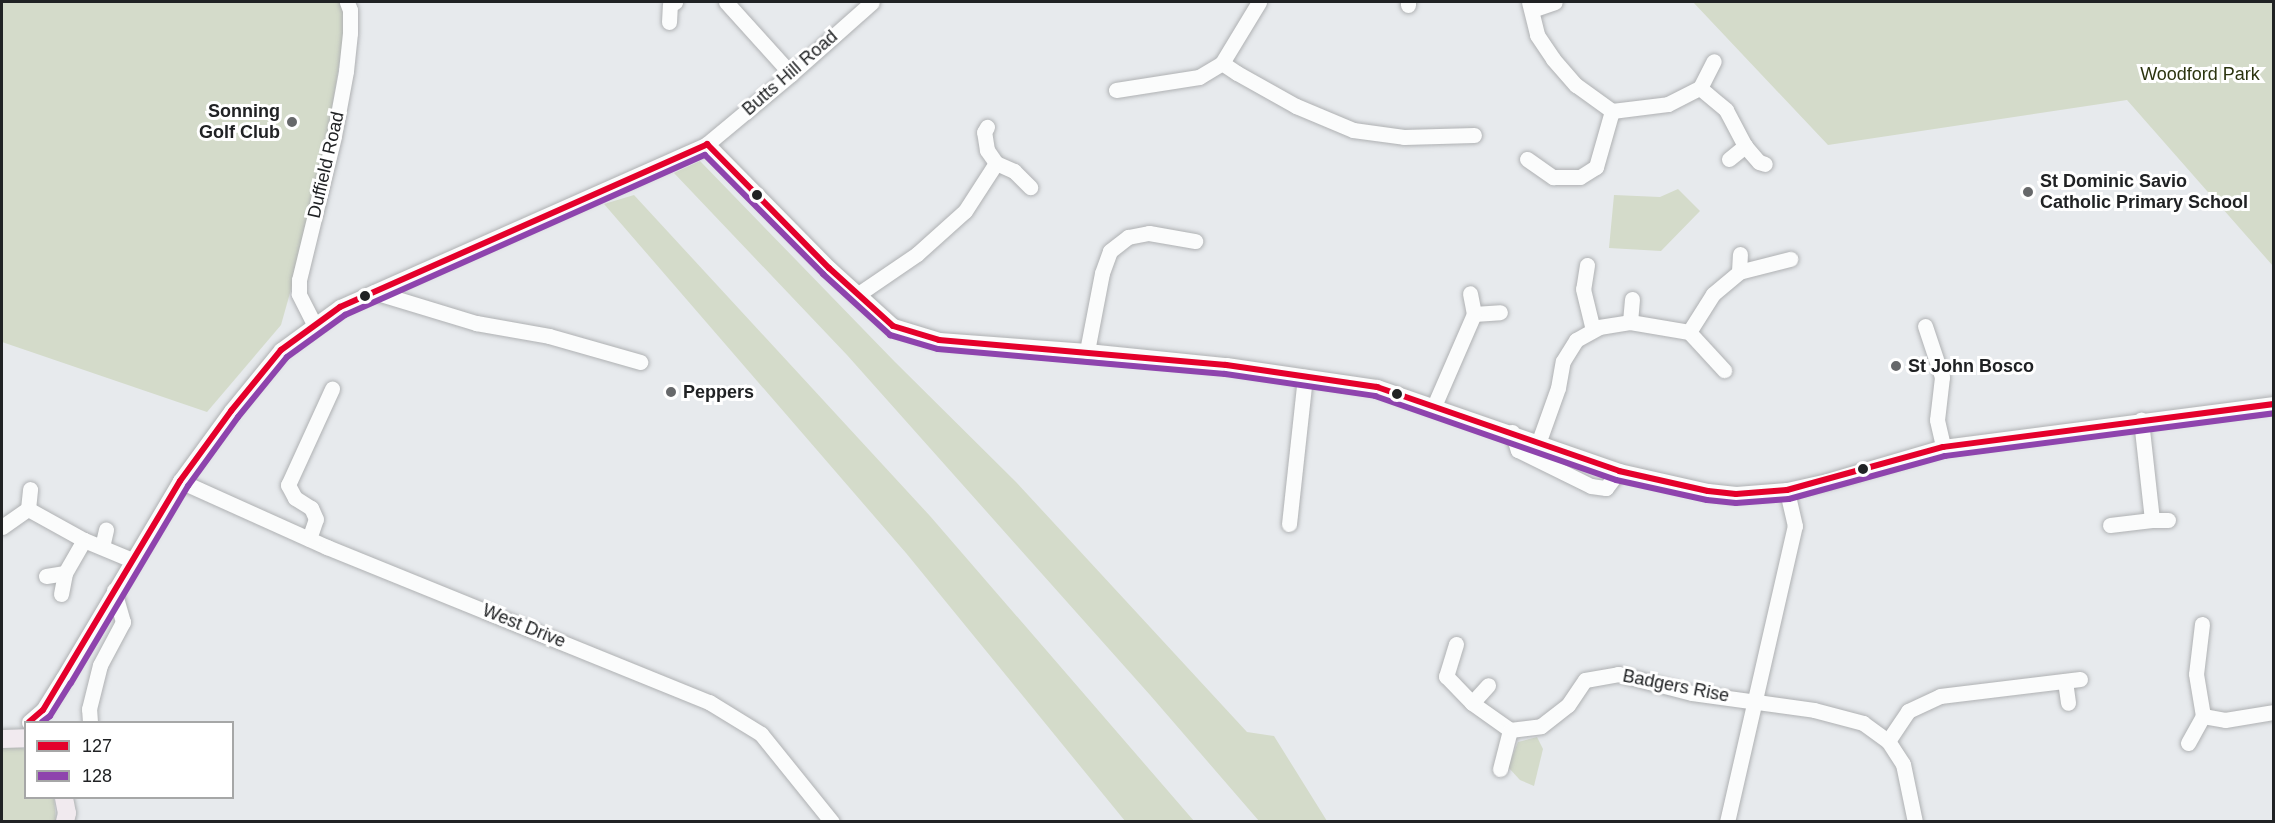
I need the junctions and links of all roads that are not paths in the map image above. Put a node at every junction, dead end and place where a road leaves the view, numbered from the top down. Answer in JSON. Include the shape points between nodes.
{"nodes":[{"id":1,"x":347,"y":2,"type":"edge"},
{"id":2,"x":726,"y":2,"type":"edge"},
{"id":3,"x":872,"y":2,"type":"edge"},
{"id":4,"x":1259,"y":2,"type":"edge"},
{"id":5,"x":1555,"y":2,"type":"edge"},
{"id":6,"x":667,"y":3,"type":"edge"},
{"id":7,"x":1531,"y":6,"type":"edge"},
{"id":8,"x":669,"y":22,"type":"dead end"},
{"id":9,"x":1714,"y":61,"type":"dead end"},
{"id":10,"x":1222,"y":63,"type":"junction"},
{"id":11,"x":791,"y":74,"type":"junction"},
{"id":12,"x":1700,"y":88,"type":"junction"},
{"id":13,"x":1116,"y":90,"type":"dead end"},
{"id":14,"x":1612,"y":111,"type":"junction"},
{"id":15,"x":987,"y":127,"type":"dead end"},
{"id":16,"x":1474,"y":135,"type":"dead end"},
{"id":17,"x":707,"y":144,"type":"junction"},
{"id":18,"x":1744,"y":146,"type":"junction"},
{"id":19,"x":1527,"y":159,"type":"dead end"},
{"id":20,"x":1729,"y":159,"type":"dead end"},
{"id":21,"x":996,"y":163,"type":"junction"},
{"id":22,"x":1765,"y":164,"type":"dead end"},
{"id":23,"x":1030,"y":187,"type":"dead end"},
{"id":24,"x":1195,"y":241,"type":"dead end"},
{"id":25,"x":1740,"y":254,"type":"dead end"},
{"id":26,"x":1790,"y":259,"type":"dead end"},
{"id":27,"x":1587,"y":265,"type":"dead end"},
{"id":28,"x":1739,"y":272,"type":"junction"},
{"id":29,"x":374,"y":292,"type":"junction"},
{"id":30,"x":1470,"y":293,"type":"dead end"},
{"id":31,"x":857,"y":295,"type":"junction"},
{"id":32,"x":1632,"y":298,"type":"dead end"},
{"id":33,"x":1500,"y":312,"type":"dead end"},
{"id":34,"x":1474,"y":314,"type":"junction"},
{"id":35,"x":1630,"y":322,"type":"junction"},
{"id":36,"x":314,"y":324,"type":"junction"},
{"id":37,"x":1925,"y":326,"type":"dead end"},
{"id":38,"x":1593,"y":330,"type":"junction"},
{"id":39,"x":1689,"y":332,"type":"junction"},
{"id":40,"x":1087,"y":351,"type":"junction"},
{"id":41,"x":640,"y":362,"type":"dead end"},
{"id":42,"x":1724,"y":370,"type":"dead end"},
{"id":43,"x":1305,"y":376,"type":"junction"},
{"id":44,"x":332,"y":389,"type":"dead end"},
{"id":45,"x":2274,"y":404,"type":"edge"},
{"id":46,"x":1434,"y":406,"type":"junction"},
{"id":47,"x":2141,"y":420,"type":"junction"},
{"id":48,"x":1512,"y":432,"type":"junction"},
{"id":49,"x":1539,"y":441,"type":"junction"},
{"id":50,"x":1943,"y":447,"type":"junction"},
{"id":51,"x":1619,"y":471,"type":"junction"},
{"id":52,"x":180,"y":481,"type":"junction"},
{"id":53,"x":30,"y":489,"type":"dead end"},
{"id":54,"x":1787,"y":490,"type":"junction"},
{"id":55,"x":28,"y":509,"type":"junction"},
{"id":56,"x":2152,"y":520,"type":"junction"},
{"id":57,"x":2168,"y":520,"type":"dead end"},
{"id":58,"x":1289,"y":524,"type":"dead end"},
{"id":59,"x":2110,"y":525,"type":"dead end"},
{"id":60,"x":2,"y":527,"type":"edge"},
{"id":61,"x":106,"y":530,"type":"dead end"},
{"id":62,"x":309,"y":539,"type":"junction"},
{"id":63,"x":84,"y":540,"type":"junction"},
{"id":64,"x":102,"y":547,"type":"junction"},
{"id":65,"x":132,"y":560,"type":"junction"},
{"id":66,"x":65,"y":573,"type":"junction"},
{"id":67,"x":46,"y":576,"type":"dead end"},
{"id":68,"x":114,"y":590,"type":"junction"},
{"id":69,"x":61,"y":594,"type":"dead end"},
{"id":70,"x":2202,"y":624,"type":"dead end"},
{"id":71,"x":1456,"y":644,"type":"dead end"},
{"id":72,"x":1488,"y":685,"type":"dead end"},
{"id":73,"x":1755,"y":700,"type":"junction"},
{"id":74,"x":1472,"y":703,"type":"junction"},
{"id":75,"x":2068,"y":703,"type":"dead end"},
{"id":76,"x":2274,"y":712,"type":"edge"},
{"id":77,"x":43,"y":716,"type":"edge"},
{"id":78,"x":2203,"y":716,"type":"junction"},
{"id":79,"x":90,"y":721,"type":"edge"},
{"id":80,"x":24,"y":727,"type":"edge"},
{"id":81,"x":1510,"y":730,"type":"junction"},
{"id":82,"x":12,"y":738,"type":"edge"},
{"id":83,"x":1888,"y":741,"type":"junction"},
{"id":84,"x":2188,"y":743,"type":"dead end"},
{"id":85,"x":1500,"y":769,"type":"dead end"},
{"id":86,"x":832,"y":822,"type":"edge"},
{"id":87,"x":1726,"y":822,"type":"edge"},
{"id":88,"x":1916,"y":822,"type":"edge"}],
"edges":[{"from":1,"to":36,"type":"street","name":"Duffield Road","via":[[350,33],[346,71],[299,280],[299,294]]},
{"from":2,"to":11,"type":"street"},
{"from":3,"to":11,"type":"street","name":"Butts Hill Road"},
{"from":4,"to":10,"type":"street"},
{"from":5,"to":7,"type":"street"},
{"from":6,"to":8,"type":"street"},
{"from":7,"to":14,"type":"street","via":[[1537,35],[1553,59],[1576,85]]},
{"from":9,"to":12,"type":"street"},
{"from":10,"to":13,"type":"street","via":[[1199,77],[1142,79]]},
{"from":10,"to":16,"type":"street","via":[[1296,106],[1353,130],[1404,137]]},
{"from":11,"to":17,"type":"street","name":"Butts Hill Road"},
{"from":12,"to":14,"type":"street","via":[[1668,104]]},
{"from":12,"to":18,"type":"street","via":[[1726,110]]},
{"from":14,"to":19,"type":"street","via":[[1596,167],[1580,177],[1553,177]]},
{"from":15,"to":21,"type":"street","via":[[987,150]]},
{"from":17,"to":29,"type":"street","name":"Butts Hill Road"},
{"from":17,"to":31,"type":"street"},
{"from":18,"to":20,"type":"street"},
{"from":18,"to":22,"type":"street"},
{"from":21,"to":23,"type":"street","via":[[1014,171]]},
{"from":21,"to":31,"type":"street","via":[[964,211],[917,254]]},
{"from":24,"to":40,"type":"street","via":[[1171,243],[1149,233],[1128,237],[1110,251]]},
{"from":25,"to":28,"type":"street"},
{"from":26,"to":28,"type":"street"},
{"from":27,"to":38,"type":"street","via":[[1583,289]]},
{"from":28,"to":39,"type":"street","via":[[1713,294]]},
{"from":29,"to":36,"type":"street","name":"Butts Hill Road"},
{"from":29,"to":41,"type":"street","via":[[476,323],[549,336]]},
{"from":30,"to":34,"type":"street"},
{"from":31,"to":40,"type":"street","via":[[893,326],[939,340]]},
{"from":32,"to":35,"type":"street"},
{"from":33,"to":34,"type":"street"},
{"from":34,"to":46,"type":"street"},
{"from":35,"to":38,"type":"street"},
{"from":35,"to":39,"type":"street"},
{"from":36,"to":52,"type":"street","name":"Butts Hill Road","via":[[281,350]]},
{"from":37,"to":50,"type":"street","via":[[1941,377],[1937,420]]},
{"from":38,"to":49,"type":"street","via":[[1576,340],[1563,361]]},
{"from":39,"to":42,"type":"street"},
{"from":40,"to":43,"type":"street"},
{"from":43,"to":46,"type":"street","via":[[1377,387]]},
{"from":43,"to":58,"type":"street"},
{"from":44,"to":62,"type":"street","via":[[288,485],[295,498],[311,508],[316,519]]},
{"from":45,"to":47,"type":"street"},
{"from":46,"to":48,"type":"street"},
{"from":47,"to":50,"type":"street"},
{"from":47,"to":56,"type":"street"},
{"from":48,"to":49,"type":"street"},
{"from":48,"to":51,"type":"street","via":[[1518,450],[1591,486],[1606,488]]},
{"from":49,"to":51,"type":"street"},
{"from":50,"to":54,"type":"street"},
{"from":51,"to":54,"type":"street","via":[[1708,491],[1737,494]]},
{"from":52,"to":62,"type":"street","name":"West Drive"},
{"from":52,"to":65,"type":"street","name":"Butts Hill Road"},
{"from":53,"to":55,"type":"street"},
{"from":54,"to":73,"type":"street","via":[[1795,526]]},
{"from":55,"to":60,"type":"street"},
{"from":55,"to":63,"type":"street"},
{"from":56,"to":57,"type":"street"},
{"from":56,"to":59,"type":"street"},
{"from":61,"to":64,"type":"street"},
{"from":62,"to":86,"type":"street","name":"West Drive","via":[[709,702],[761,734]]},
{"from":63,"to":64,"type":"street"},
{"from":63,"to":66,"type":"street"},
{"from":64,"to":65,"type":"street"},
{"from":65,"to":68,"type":"street","name":"Butts Hill Road"},
{"from":66,"to":67,"type":"street"},
{"from":66,"to":69,"type":"street"},
{"from":68,"to":77,"type":"street","name":"Butts Hill Road"},
{"from":68,"to":79,"type":"street","via":[[123,622],[100,665]]},
{"from":70,"to":78,"type":"street","via":[[2196,674]]},
{"from":71,"to":74,"type":"street","via":[[1446,676]]},
{"from":72,"to":74,"type":"street"},
{"from":73,"to":81,"type":"street","name":"Badgers Rise","via":[[1692,693],[1618,674],[1585,680],[1568,705],[1541,726]]},
{"from":73,"to":83,"type":"street","name":"Badgers Rise","via":[[1863,723]]},
{"from":73,"to":87,"type":"street"},
{"from":74,"to":81,"type":"street"},
{"from":75,"to":83,"type":"street","via":[[2073,680],[1940,696],[1908,711]]},
{"from":76,"to":78,"type":"street","via":[[2225,720]]},
{"from":78,"to":84,"type":"street"},
{"from":80,"to":82,"type":"street","name":"Butts Hill Road"},
{"from":81,"to":85,"type":"street"},
{"from":83,"to":88,"type":"street","via":[[1903,764]]}]}
